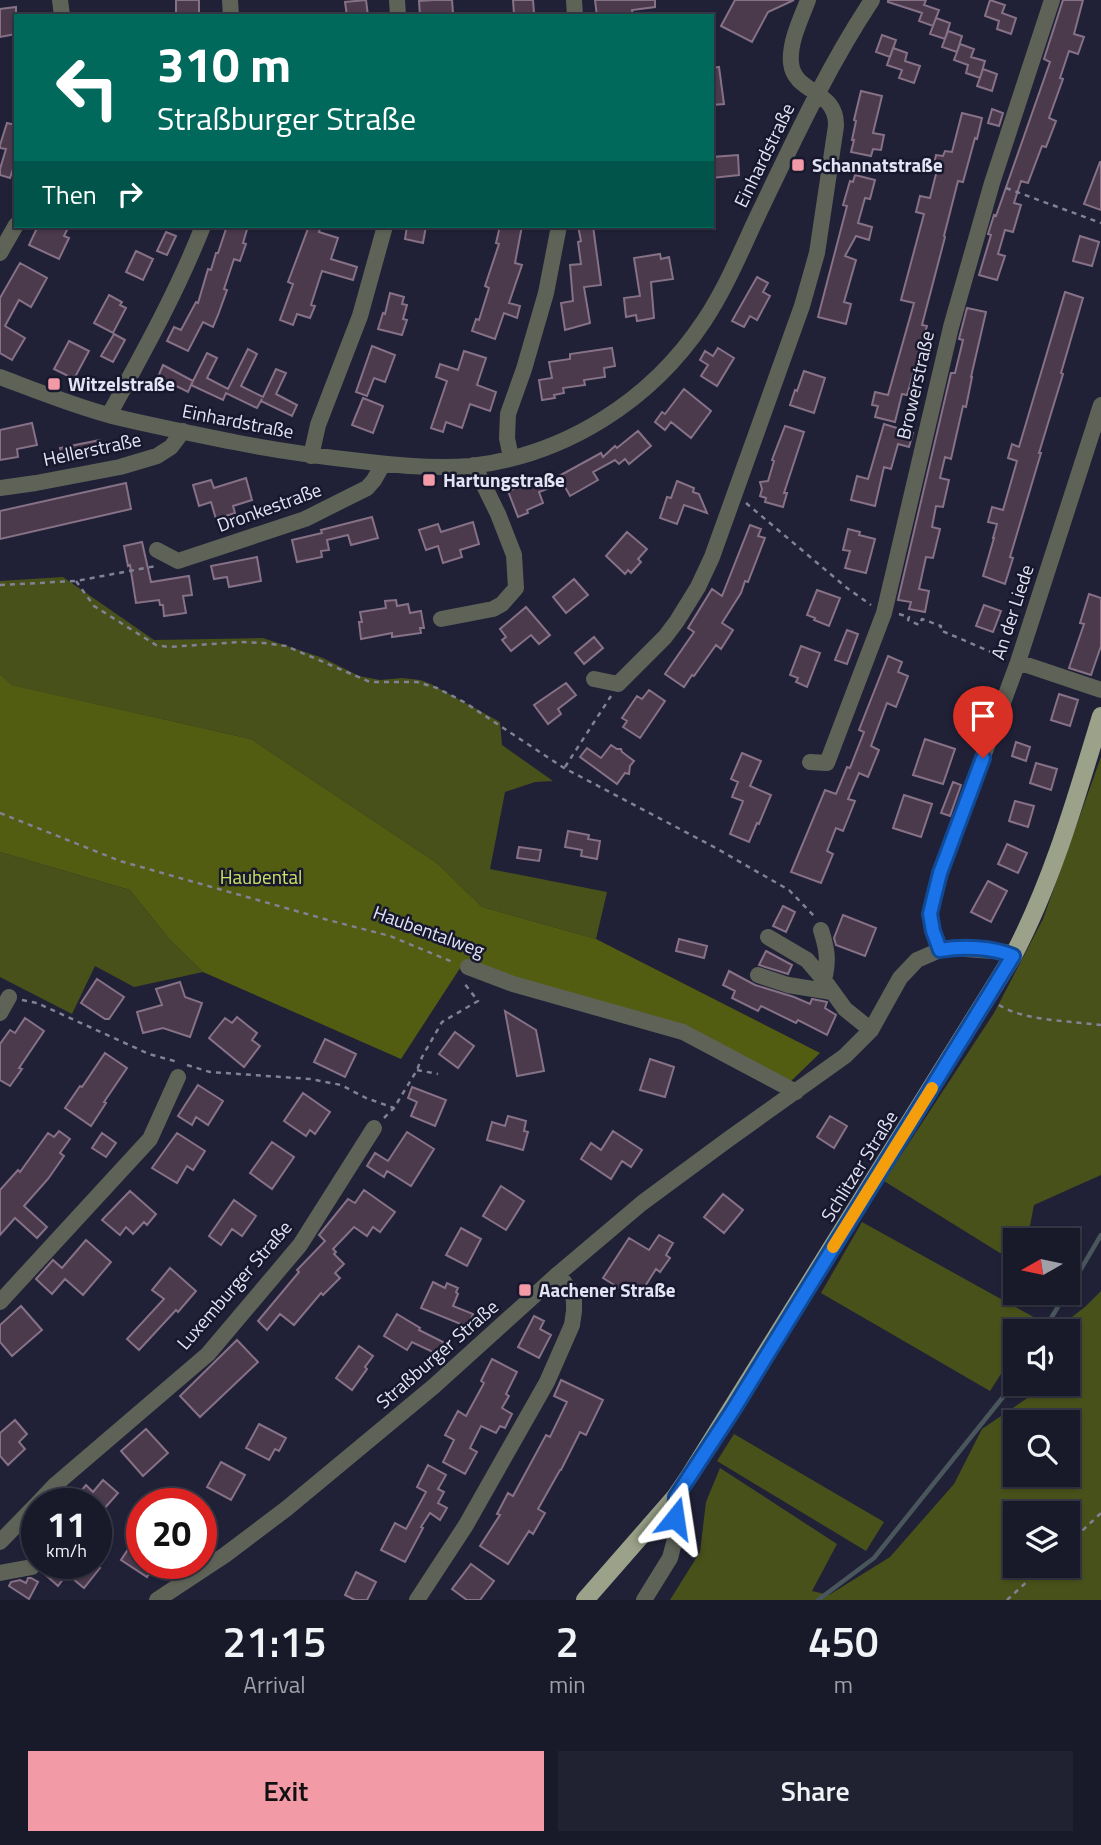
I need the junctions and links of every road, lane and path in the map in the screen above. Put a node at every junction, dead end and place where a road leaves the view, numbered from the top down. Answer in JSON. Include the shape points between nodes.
{"nodes":[{"id":1,"x":808,"y":0,"type":"edge"},
{"id":2,"x":872,"y":0,"type":"edge"},
{"id":3,"x":1052,"y":0,"type":"edge"},
{"id":4,"x":818,"y":94,"type":"junction"},
{"id":5,"x":992,"y":183,"type":"junction"},
{"id":6,"x":1101,"y":223,"type":"edge"},
{"id":7,"x":14,"y":228,"type":"edge"},
{"id":8,"x":202,"y":228,"type":"edge"},
{"id":9,"x":383,"y":228,"type":"edge"},
{"id":10,"x":559,"y":228,"type":"edge"},
{"id":11,"x":0,"y":253,"type":"edge"},
{"id":12,"x":5,"y":382,"type":"edge"},
{"id":13,"x":1101,"y":405,"type":"edge"},
{"id":14,"x":109,"y":415,"type":"junction"},
{"id":15,"x":183,"y":431,"type":"junction"},
{"id":16,"x":311,"y":456,"type":"junction"},
{"id":17,"x":511,"y":458,"type":"junction"},
{"id":18,"x":383,"y":464,"type":"junction"},
{"id":19,"x":474,"y":465,"type":"junction"},
{"id":20,"x":0,"y":488,"type":"edge"},
{"id":21,"x":736,"y":494,"type":"junction"},
{"id":22,"x":157,"y":550,"type":"dead end"},
{"id":23,"x":178,"y":561,"type":"junction"},
{"id":24,"x":76,"y":581,"type":"junction"},
{"id":25,"x":0,"y":585,"type":"edge"},
{"id":26,"x":884,"y":613,"type":"junction"},
{"id":27,"x":441,"y":620,"type":"dead end"},
{"id":28,"x":997,"y":655,"type":"dead end"},
{"id":29,"x":1018,"y":662,"type":"junction"},
{"id":30,"x":594,"y":679,"type":"dead end"},
{"id":31,"x":618,"y":684,"type":"junction"},
{"id":32,"x":1101,"y":690,"type":"edge"},
{"id":33,"x":1101,"y":716,"type":"edge"},
{"id":34,"x":810,"y":762,"type":"dead end"},
{"id":35,"x":564,"y":768,"type":"junction"},
{"id":36,"x":0,"y":813,"type":"edge"},
{"id":37,"x":821,"y":930,"type":"joint"},
{"id":38,"x":768,"y":937,"type":"dead end"},
{"id":39,"x":940,"y":950,"type":"junction"},
{"id":40,"x":1013,"y":956,"type":"junction"},
{"id":41,"x":446,"y":960,"type":"junction"},
{"id":42,"x":461,"y":973,"type":"junction"},
{"id":43,"x":758,"y":975,"type":"dead end"},
{"id":44,"x":828,"y":986,"type":"junction"},
{"id":45,"x":9,"y":997,"type":"joint"},
{"id":46,"x":988,"y":998,"type":"junction"},
{"id":47,"x":0,"y":1013,"type":"edge"},
{"id":48,"x":1101,"y":1025,"type":"edge"},
{"id":49,"x":871,"y":1030,"type":"junction"},
{"id":50,"x":417,"y":1070,"type":"junction"},
{"id":51,"x":438,"y":1074,"type":"dead end"},
{"id":52,"x":178,"y":1077,"type":"dead end"},
{"id":53,"x":796,"y":1092,"type":"junction"},
{"id":54,"x":394,"y":1108,"type":"junction"},
{"id":55,"x":374,"y":1128,"type":"joint"},
{"id":56,"x":558,"y":1274,"type":"junction"},
{"id":57,"x":0,"y":1302,"type":"edge"},
{"id":58,"x":54,"y":1488,"type":"edge"},
{"id":59,"x":676,"y":1497,"type":"junction"},
{"id":60,"x":1101,"y":1513,"type":"edge"},
{"id":61,"x":21,"y":1520,"type":"edge"},
{"id":62,"x":1080,"y":1533,"type":"edge"},
{"id":63,"x":0,"y":1542,"type":"edge"},
{"id":64,"x":21,"y":1569,"type":"edge"},
{"id":65,"x":0,"y":1573,"type":"edge"},
{"id":66,"x":1031,"y":1578,"type":"edge"},
{"id":67,"x":157,"y":1600,"type":"edge"},
{"id":68,"x":416,"y":1600,"type":"edge"},
{"id":69,"x":585,"y":1600,"type":"edge"},
{"id":70,"x":644,"y":1600,"type":"edge"},
{"id":71,"x":1007,"y":1600,"type":"edge"}],
"edges":[{"from":1,"to":4,"type":"street","name":"Einhardstraße","via":[[793,44],[792,67],[798,79]]},
{"from":2,"to":4,"type":"street","name":"Einhardstraße"},
{"from":3,"to":5,"type":"street","name":"Browerstraße"},
{"from":4,"to":17,"type":"street","name":"Einhardstraße","via":[[715,304],[675,358],[643,390],[599,422],[553,445]]},
{"from":4,"to":21,"type":"street","via":[[832,106],[836,119],[817,253]]},
{"from":5,"to":6,"type":"path"},
{"from":5,"to":26,"type":"street","name":"Browerstraße","via":[[951,327]]},
{"from":7,"to":11,"type":"street"},
{"from":8,"to":14,"type":"street","via":[[170,302]]},
{"from":9,"to":16,"type":"street","via":[[360,316],[318,425]]},
{"from":10,"to":17,"type":"street","via":[[545,293],[508,414]]},
{"from":12,"to":14,"type":"street","name":"Einhardstraße"},
{"from":13,"to":29,"type":"street","name":"An der Liede"},
{"from":14,"to":15,"type":"street","name":"Einhardstraße"},
{"from":15,"to":16,"type":"street","name":"Einhardstraße"},
{"from":15,"to":20,"type":"street","name":"Hellerstraße","via":[[157,456]]},
{"from":16,"to":18,"type":"street","name":"Einhardstraße"},
{"from":17,"to":19,"type":"street","name":"Einhardstraße"},
{"from":18,"to":19,"type":"street","name":"Einhardstraße"},
{"from":18,"to":23,"type":"street","name":"Dronkestraße","via":[[367,488],[305,519]]},
{"from":19,"to":27,"type":"street","via":[[514,555],[516,588],[494,609]]},
{"from":21,"to":26,"type":"path","via":[[847,588]]},
{"from":21,"to":31,"type":"street","via":[[691,599],[665,638]]},
{"from":22,"to":23,"type":"street"},
{"from":23,"to":24,"type":"path"},
{"from":24,"to":25,"type":"path"},
{"from":24,"to":35,"type":"path","via":[[94,606],[156,645],[240,642],[286,646],[370,682],[417,682],[457,697]]},
{"from":26,"to":28,"type":"path","via":[[901,614],[919,625],[922,619],[941,626],[949,635]]},
{"from":26,"to":34,"type":"street","name":"Browerstraße","via":[[827,763]]},
{"from":29,"to":32,"type":"street"},
{"from":29,"to":39,"type":"street","name":"An der Liede","via":[[940,873],[930,914]]},
{"from":30,"to":31,"type":"street"},
{"from":31,"to":35,"type":"path"},
{"from":33,"to":40,"type":"main road","name":"Schlitzer Straße","via":[[1049,877]]},
{"from":35,"to":37,"type":"path","via":[[789,890]]},
{"from":36,"to":41,"type":"path","name":"Haubentalweg","via":[[120,861],[390,936]]},
{"from":37,"to":44,"type":"street"},
{"from":38,"to":44,"type":"street","via":[[807,960]]},
{"from":39,"to":40,"type":"street","name":"Straßburger Straße","via":[[976,948]]},
{"from":39,"to":49,"type":"street","name":"Straßburger Straße","via":[[909,967]]},
{"from":40,"to":46,"type":"main road","name":"Schlitzer Straße"},
{"from":41,"to":42,"type":"path","name":"Haubentalweg"},
{"from":41,"to":42,"type":"path"},
{"from":42,"to":50,"type":"path","via":[[478,1001],[442,1022]]},
{"from":42,"to":53,"type":"street","name":"Haubentalweg","via":[[683,1032]]},
{"from":43,"to":44,"type":"street","via":[[788,985]]},
{"from":44,"to":49,"type":"street","via":[[845,1010]]},
{"from":45,"to":47,"type":"street"},
{"from":45,"to":54,"type":"path","via":[[37,1003],[149,1054],[210,1072],[341,1085]]},
{"from":46,"to":48,"type":"path","via":[[1024,1016]]},
{"from":46,"to":59,"type":"main road","name":"Schlitzer Straße"},
{"from":49,"to":53,"type":"street","name":"Straßburger Straße"},
{"from":50,"to":51,"type":"path"},
{"from":50,"to":54,"type":"path"},
{"from":52,"to":57,"type":"street","via":[[150,1139]]},
{"from":53,"to":56,"type":"street","name":"Straßburger Straße","via":[[642,1203]]},
{"from":54,"to":55,"type":"path"},
{"from":55,"to":58,"type":"street","name":"Luxemburger Straße","via":[[300,1245],[208,1354]]},
{"from":56,"to":67,"type":"street","name":"Straßburger Straße","via":[[433,1387],[286,1509]]},
{"from":56,"to":68,"type":"street","via":[[574,1300],[572,1325],[547,1382],[480,1501]]},
{"from":59,"to":69,"type":"main road","name":"Schlitzer Straße"},
{"from":59,"to":70,"type":"street","via":[[670,1558]]},
{"from":60,"to":62,"type":"path"},
{"from":61,"to":63,"type":"street","name":"Luxemburger Straße"},
{"from":64,"to":65,"type":"street"},
{"from":66,"to":71,"type":"path"}]}
